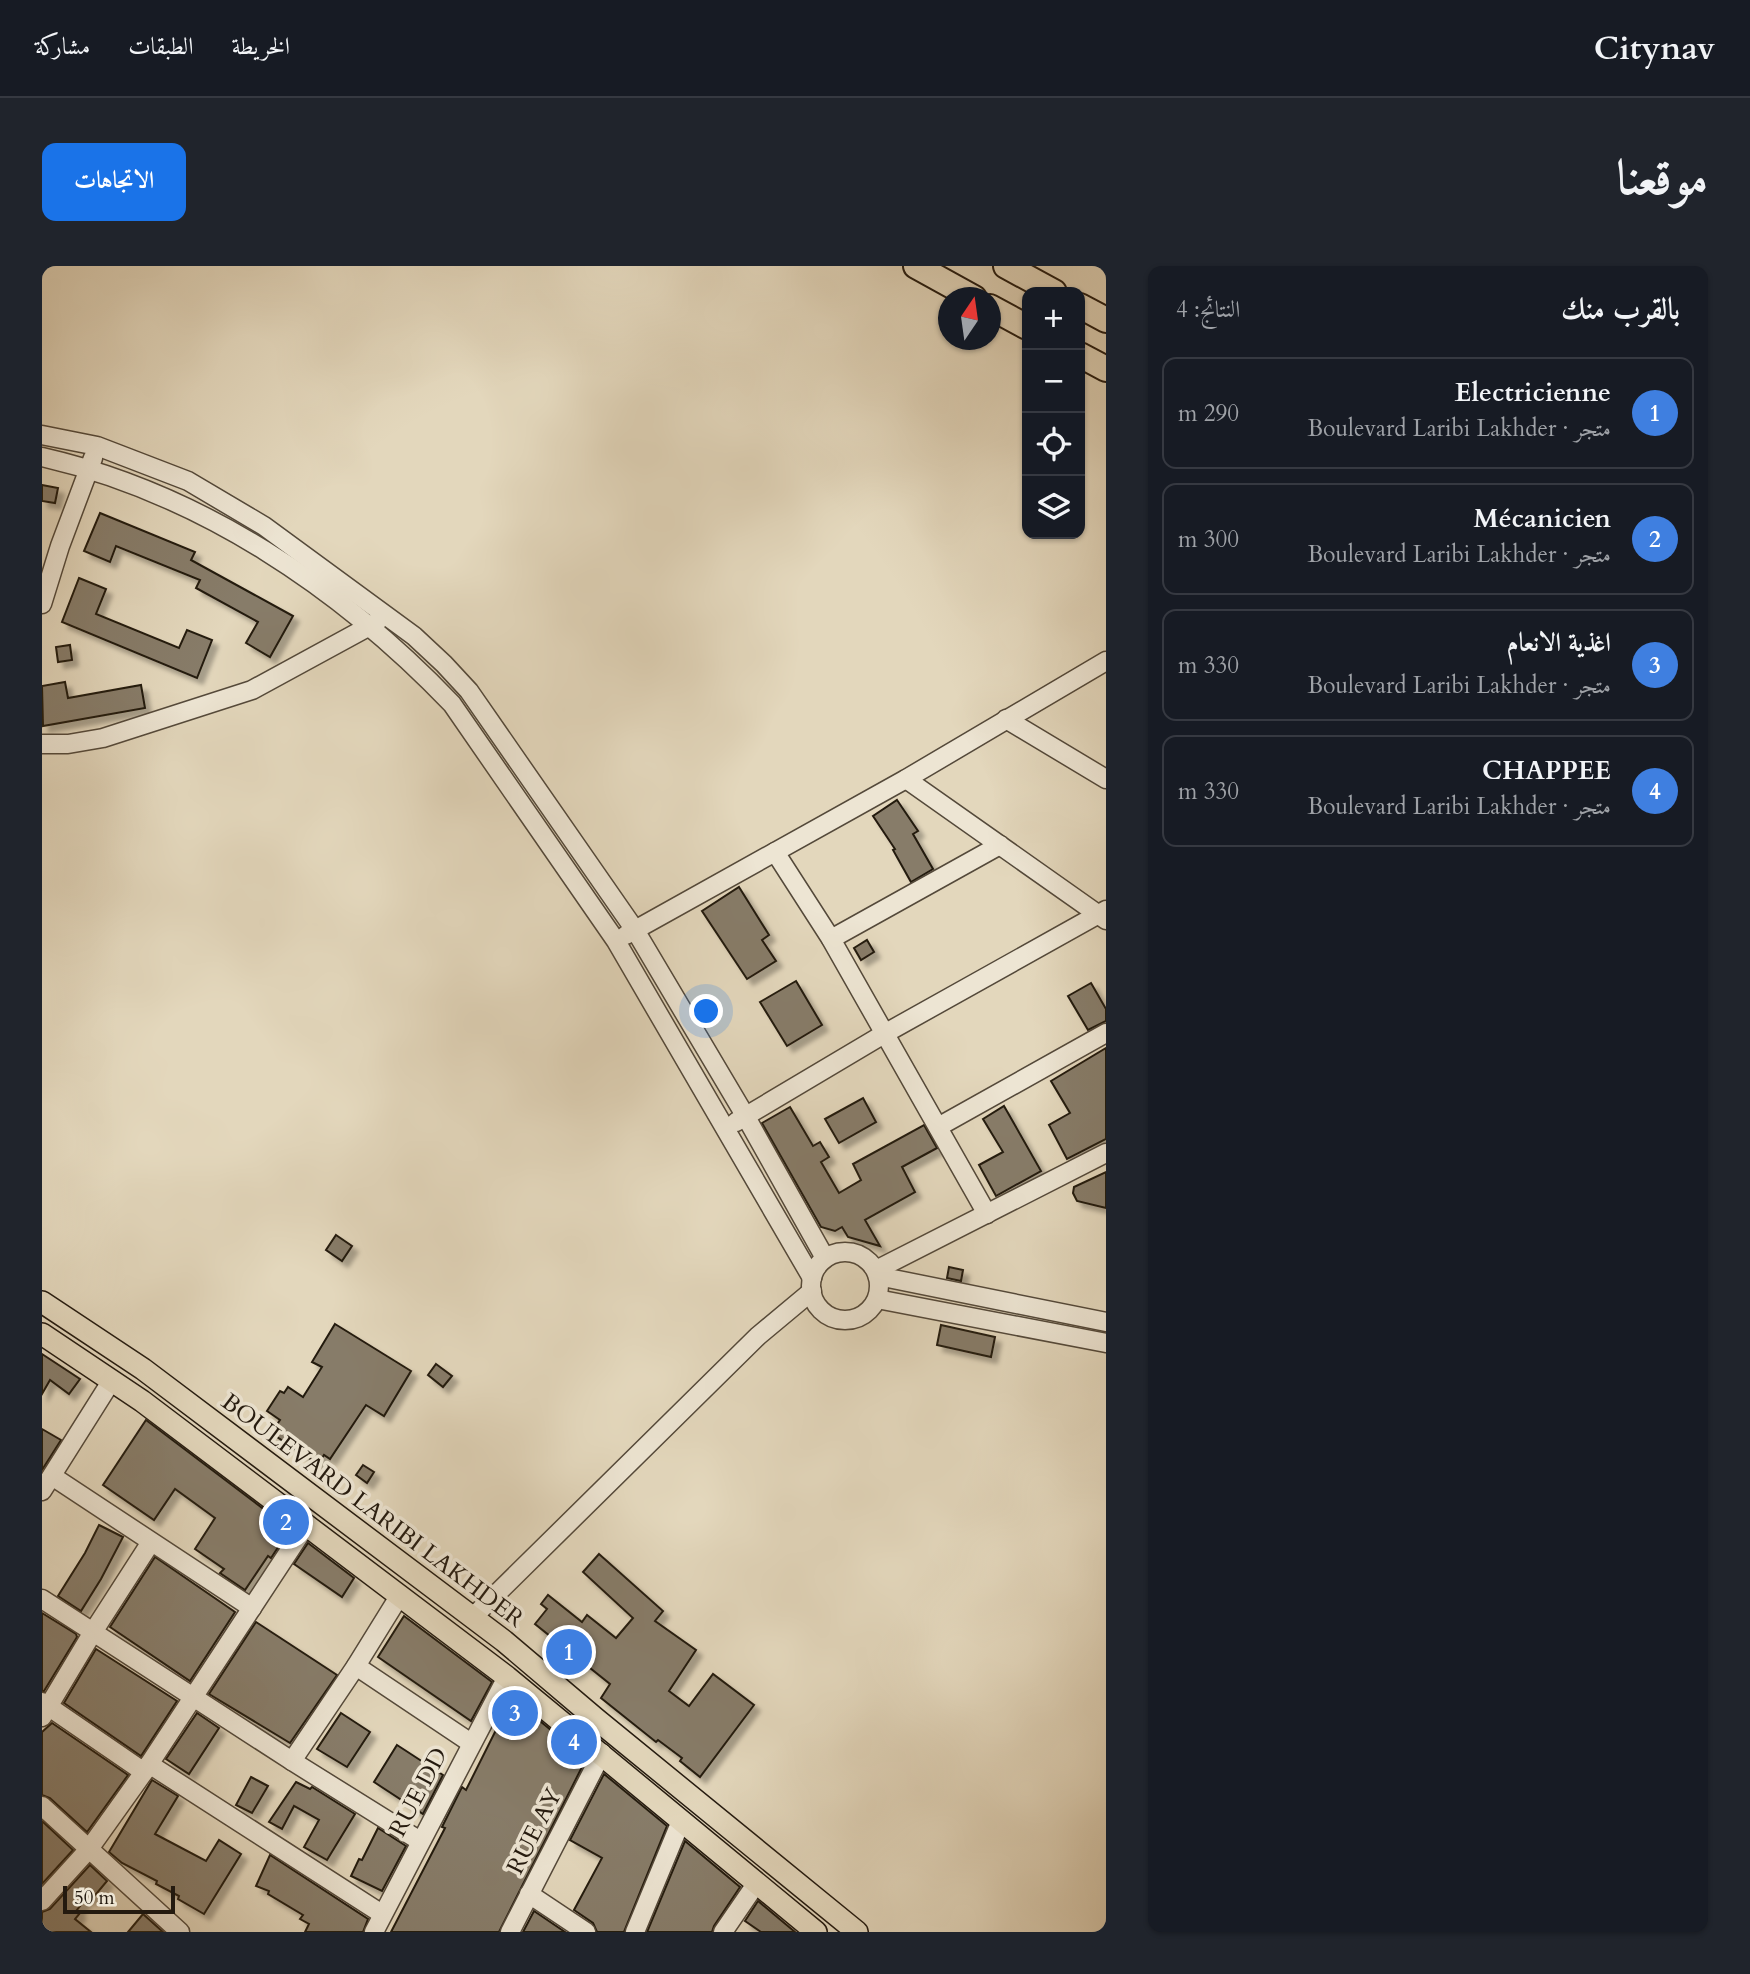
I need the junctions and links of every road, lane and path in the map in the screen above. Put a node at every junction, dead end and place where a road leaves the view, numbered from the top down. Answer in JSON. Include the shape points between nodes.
{"nodes":[{"id":1,"x":916,"y":266,"type":"edge"},
{"id":2,"x":1006,"y":266,"type":"edge"},
{"id":3,"x":954,"y":287,"type":"edge"},
{"id":4,"x":1045,"y":287,"type":"edge"},
{"id":5,"x":1085,"y":309,"type":"edge"},
{"id":6,"x":1001,"y":313,"type":"edge"},
{"id":7,"x":1106,"y":320,"type":"edge"},
{"id":8,"x":1022,"y":324,"type":"edge"},
{"id":9,"x":1085,"y":358,"type":"edge"},
{"id":10,"x":1106,"y":369,"type":"edge"},
{"id":11,"x":42,"y":435,"type":"edge"},
{"id":12,"x":97,"y":446,"type":"junction"},
{"id":13,"x":42,"y":457,"type":"edge"},
{"id":14,"x":90,"y":468,"type":"junction"},
{"id":15,"x":42,"y":604,"type":"edge"},
{"id":16,"x":387,"y":615,"type":"junction"},
{"id":17,"x":370,"y":628,"type":"junction"},
{"id":18,"x":1106,"y":661,"type":"edge"},
{"id":19,"x":1006,"y":719,"type":"junction"},
{"id":20,"x":42,"y":744,"type":"edge"},
{"id":21,"x":906,"y":779,"type":"junction"},
{"id":22,"x":1106,"y":779,"type":"edge"},
{"id":23,"x":1000,"y":845,"type":"junction"},
{"id":24,"x":775,"y":852,"type":"junction"},
{"id":25,"x":1104,"y":915,"type":"edge"},
{"id":26,"x":635,"y":930,"type":"junction"},
{"id":27,"x":831,"y":939,"type":"junction"},
{"id":28,"x":617,"y":941,"type":"junction"},
{"id":29,"x":1106,"y":1033,"type":"edge"},
{"id":30,"x":884,"y":1034,"type":"junction"},
{"id":31,"x":746,"y":1117,"type":"junction"},
{"id":32,"x":938,"y":1127,"type":"junction"},
{"id":33,"x":727,"y":1128,"type":"junction"},
{"id":34,"x":1106,"y":1153,"type":"edge"},
{"id":35,"x":986,"y":1214,"type":"junction"},
{"id":36,"x":825,"y":1258,"type":"junction"},
{"id":37,"x":877,"y":1273,"type":"junction"},
{"id":38,"x":812,"y":1285,"type":"junction"},
{"id":39,"x":877,"y":1299,"type":"junction"},
{"id":40,"x":42,"y":1302,"type":"edge"},
{"id":41,"x":1106,"y":1322,"type":"edge"},
{"id":42,"x":42,"y":1335,"type":"edge"},
{"id":43,"x":1106,"y":1343,"type":"edge"},
{"id":44,"x":112,"y":1380,"type":"junction"},
{"id":45,"x":47,"y":1484,"type":"edge"},
{"id":46,"x":307,"y":1524,"type":"junction"},
{"id":47,"x":152,"y":1542,"type":"junction"},
{"id":48,"x":400,"y":1595,"type":"junction"},
{"id":49,"x":42,"y":1599,"type":"edge"},
{"id":50,"x":252,"y":1608,"type":"junction"},
{"id":51,"x":473,"y":1617,"type":"junction"},
{"id":52,"x":93,"y":1632,"type":"junction"},
{"id":53,"x":522,"y":1656,"type":"junction"},
{"id":54,"x":356,"y":1666,"type":"junction"},
{"id":55,"x":507,"y":1676,"type":"junction"},
{"id":56,"x":193,"y":1697,"type":"junction"},
{"id":57,"x":44,"y":1709,"type":"edge"},
{"id":58,"x":471,"y":1742,"type":"junction"},
{"id":59,"x":602,"y":1753,"type":"junction"},
{"id":60,"x":292,"y":1761,"type":"junction"},
{"id":61,"x":146,"y":1768,"type":"junction"},
{"id":62,"x":42,"y":1806,"type":"edge"},
{"id":63,"x":681,"y":1821,"type":"junction"},
{"id":64,"x":420,"y":1841,"type":"junction"},
{"id":65,"x":89,"y":1849,"type":"junction"},
{"id":66,"x":756,"y":1884,"type":"junction"},
{"id":67,"x":529,"y":1894,"type":"junction"},
{"id":68,"x":42,"y":1900,"type":"edge"},
{"id":69,"x":382,"y":1914,"type":"junction"},
{"id":70,"x":180,"y":1932,"type":"edge"},
{"id":71,"x":374,"y":1932,"type":"edge"},
{"id":72,"x":510,"y":1932,"type":"edge"},
{"id":73,"x":586,"y":1932,"type":"edge"},
{"id":74,"x":635,"y":1932,"type":"edge"},
{"id":75,"x":723,"y":1932,"type":"edge"},
{"id":76,"x":816,"y":1932,"type":"edge"},
{"id":77,"x":857,"y":1932,"type":"edge"}],
"edges":[{"from":1,"to":3,"type":"highway"},
{"from":2,"to":4,"type":"highway"},
{"from":5,"to":7,"type":"highway"},
{"from":6,"to":8,"type":"highway"},
{"from":9,"to":10,"type":"highway"},
{"from":11,"to":12,"type":"street"},
{"from":12,"to":14,"type":"street"},
{"from":12,"to":16,"type":"street","via":[[188,481],[264,526]]},
{"from":13,"to":14,"type":"street"},
{"from":14,"to":15,"type":"street"},
{"from":14,"to":17,"type":"street","via":[[177,502],[236,533]]},
{"from":16,"to":17,"type":"street"},
{"from":16,"to":26,"type":"street","via":[[469,691]]},
{"from":17,"to":20,"type":"street","via":[[252,690],[103,738]]},
{"from":17,"to":28,"type":"street","via":[[452,704]]},
{"from":18,"to":19,"type":"street"},
{"from":19,"to":21,"type":"street"},
{"from":19,"to":22,"type":"street"},
{"from":21,"to":23,"type":"street"},
{"from":21,"to":24,"type":"street"},
{"from":23,"to":25,"type":"street"},
{"from":23,"to":27,"type":"street"},
{"from":24,"to":26,"type":"street"},
{"from":24,"to":27,"type":"street"},
{"from":25,"to":30,"type":"street"},
{"from":26,"to":28,"type":"street"},
{"from":26,"to":31,"type":"street"},
{"from":27,"to":30,"type":"street"},
{"from":28,"to":33,"type":"street"},
{"from":29,"to":32,"type":"street"},
{"from":30,"to":31,"type":"street"},
{"from":30,"to":32,"type":"street"},
{"from":31,"to":33,"type":"street"},
{"from":31,"to":36,"type":"street"},
{"from":32,"to":35,"type":"street"},
{"from":33,"to":38,"type":"street"},
{"from":34,"to":35,"type":"street"},
{"from":35,"to":37,"type":"street"},
{"from":36,"to":37,"type":"street","via":[[853,1253],[863,1256]]},
{"from":36,"to":38,"type":"street"},
{"from":37,"to":39,"type":"street"},
{"from":37,"to":41,"type":"street"},
{"from":38,"to":39,"type":"street","via":[[820,1309],[836,1319],[865,1314]]},
{"from":38,"to":51,"type":"street"},
{"from":39,"to":43,"type":"street"},
{"from":40,"to":51,"type":"main road","name":"BOULEVARD LARIBI LAKHDER","via":[[143,1369]]},
{"from":42,"to":44,"type":"main road"},
{"from":44,"to":45,"type":"street"},
{"from":44,"to":46,"type":"main road"},
{"from":45,"to":47,"type":"street"},
{"from":46,"to":48,"type":"main road"},
{"from":46,"to":50,"type":"street"},
{"from":47,"to":50,"type":"street"},
{"from":47,"to":52,"type":"street"},
{"from":48,"to":54,"type":"street"},
{"from":48,"to":55,"type":"main road"},
{"from":49,"to":52,"type":"street"},
{"from":50,"to":56,"type":"street"},
{"from":51,"to":53,"type":"main road","name":"BOULEVARD LARIBI LAKHDER"},
{"from":52,"to":56,"type":"street"},
{"from":52,"to":57,"type":"street"},
{"from":53,"to":55,"type":"main road"},
{"from":53,"to":77,"type":"main road","name":"BOULEVARD LARIBI LAKHDER"},
{"from":54,"to":58,"type":"street"},
{"from":54,"to":60,"type":"street"},
{"from":55,"to":58,"type":"street","name":"RUE DD"},
{"from":55,"to":59,"type":"main road"},
{"from":56,"to":60,"type":"street"},
{"from":56,"to":61,"type":"street"},
{"from":57,"to":61,"type":"street"},
{"from":58,"to":64,"type":"street","name":"RUE DD"},
{"from":59,"to":63,"type":"main road"},
{"from":59,"to":67,"type":"street","name":"RUE AY"},
{"from":60,"to":64,"type":"street"},
{"from":61,"to":65,"type":"street"},
{"from":61,"to":69,"type":"street"},
{"from":62,"to":65,"type":"street"},
{"from":63,"to":66,"type":"main road"},
{"from":63,"to":74,"type":"street"},
{"from":64,"to":69,"type":"street","name":"RUE DD"},
{"from":65,"to":68,"type":"street"},
{"from":65,"to":70,"type":"street"},
{"from":66,"to":75,"type":"street"},
{"from":66,"to":76,"type":"main road"},
{"from":67,"to":72,"type":"street","name":"RUE AY"},
{"from":67,"to":73,"type":"street"},
{"from":69,"to":71,"type":"street","name":"RUE DD"}]}
